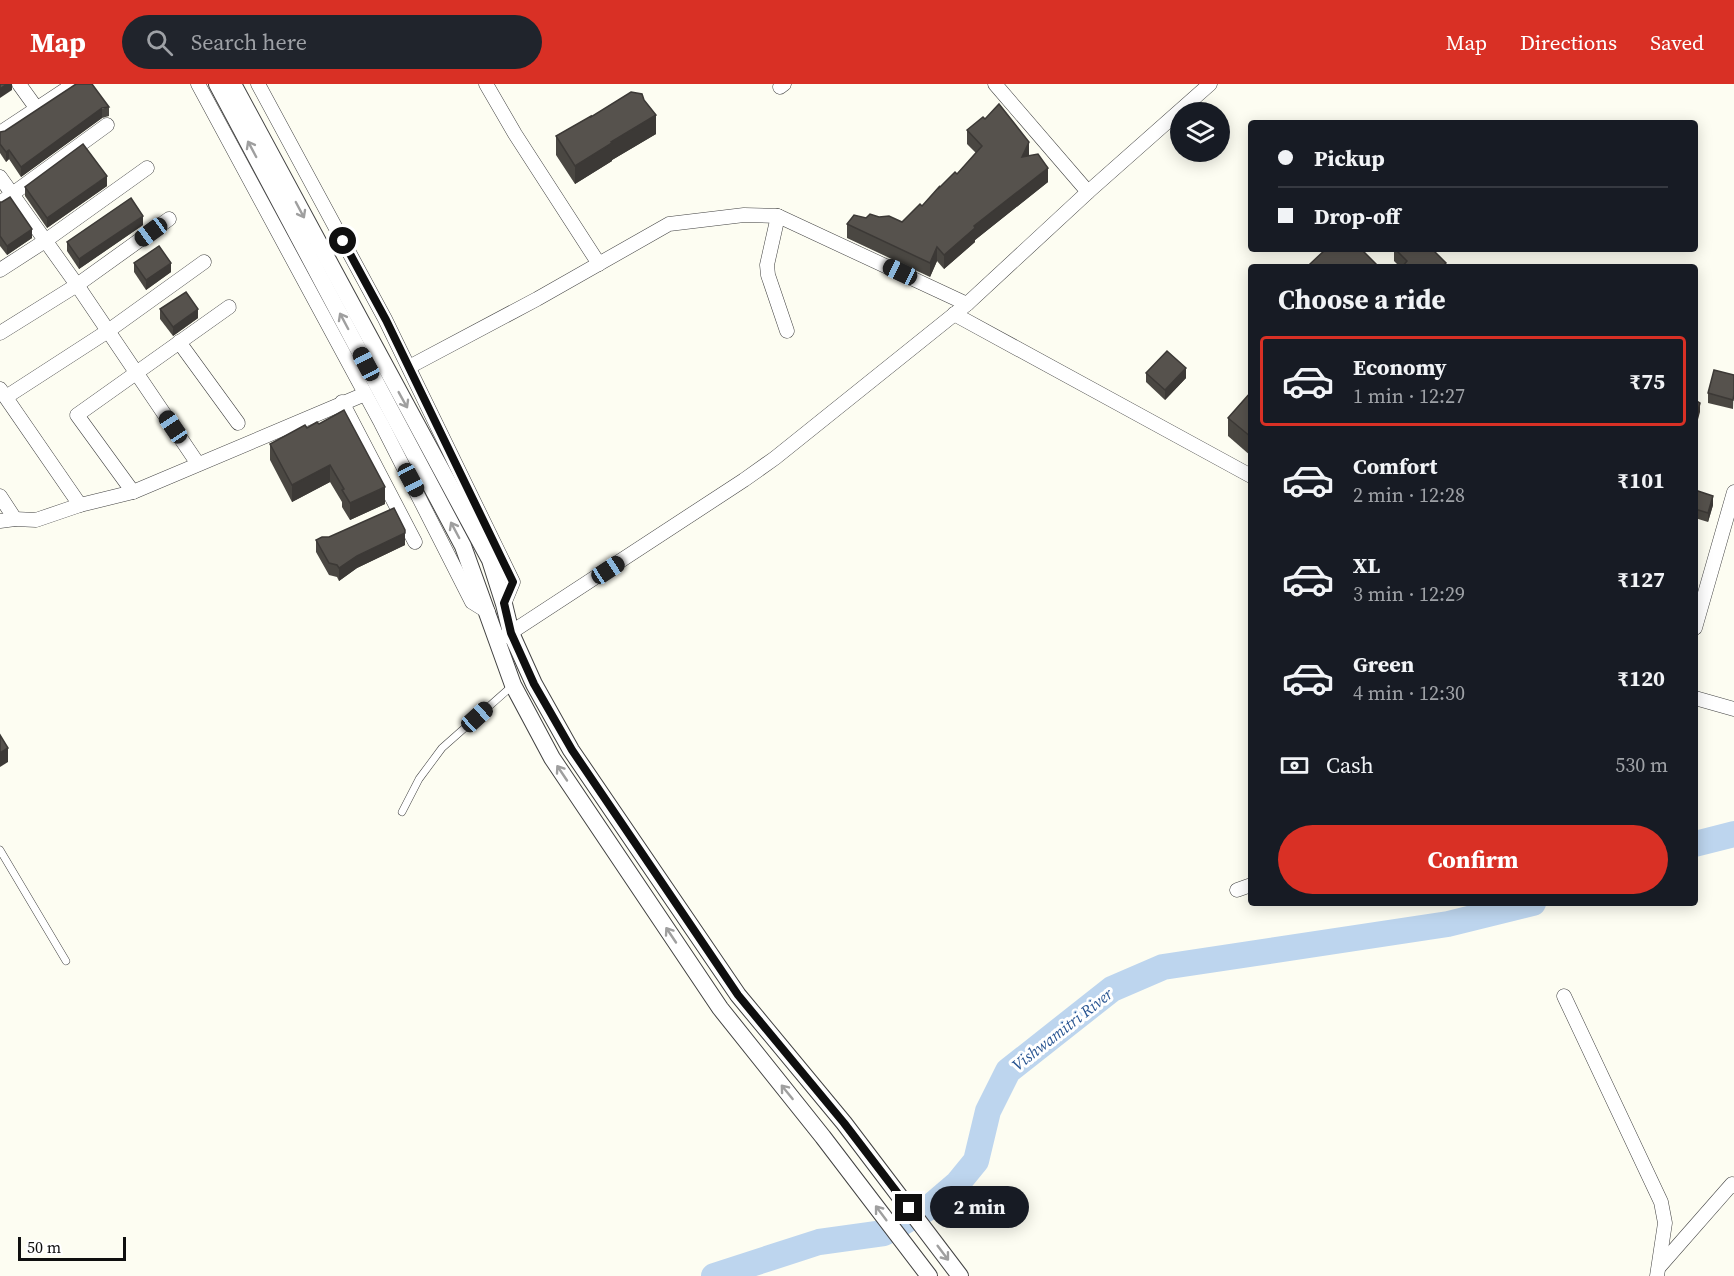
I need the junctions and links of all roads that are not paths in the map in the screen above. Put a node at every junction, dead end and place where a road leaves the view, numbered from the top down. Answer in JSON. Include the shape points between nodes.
{"nodes":[{"id":1,"x":19,"y":84,"type":"edge"},
{"id":2,"x":74,"y":84,"type":"edge"},
{"id":3,"x":198,"y":84,"type":"edge"},
{"id":4,"x":217,"y":84,"type":"edge"},
{"id":5,"x":233,"y":84,"type":"edge"},
{"id":6,"x":258,"y":84,"type":"edge"},
{"id":7,"x":486,"y":84,"type":"edge"},
{"id":8,"x":995,"y":84,"type":"edge"},
{"id":9,"x":1209,"y":84,"type":"edge"},
{"id":10,"x":37,"y":109,"type":"junction"},
{"id":11,"x":107,"y":125,"type":"dead end"},
{"id":12,"x":0,"y":134,"type":"edge"},
{"id":13,"x":147,"y":168,"type":"dead end"},
{"id":14,"x":0,"y":177,"type":"edge"},
{"id":15,"x":1088,"y":192,"type":"junction"},
{"id":16,"x":12,"y":195,"type":"junction"},
{"id":17,"x":0,"y":203,"type":"edge"},
{"id":18,"x":778,"y":216,"type":"junction"},
{"id":19,"x":169,"y":219,"type":"dead end"},
{"id":20,"x":45,"y":241,"type":"junction"},
{"id":21,"x":204,"y":262,"type":"dead end"},
{"id":22,"x":599,"y":264,"type":"junction"},
{"id":23,"x":0,"y":270,"type":"edge"},
{"id":24,"x":77,"y":285,"type":"junction"},
{"id":25,"x":967,"y":304,"type":"junction"},
{"id":26,"x":229,"y":307,"type":"dead end"},
{"id":27,"x":954,"y":315,"type":"junction"},
{"id":28,"x":108,"y":331,"type":"junction"},
{"id":29,"x":787,"y":331,"type":"dead end"},
{"id":30,"x":0,"y":333,"type":"edge"},
{"id":31,"x":179,"y":342,"type":"junction"},
{"id":32,"x":409,"y":367,"type":"junction"},
{"id":33,"x":136,"y":372,"type":"junction"},
{"id":34,"x":3,"y":393,"type":"edge"},
{"id":35,"x":365,"y":394,"type":"junction"},
{"id":36,"x":342,"y":402,"type":"junction"},
{"id":37,"x":238,"y":423,"type":"dead end"},
{"id":38,"x":198,"y":464,"type":"junction"},
{"id":39,"x":1248,"y":474,"type":"edge"},
{"id":40,"x":134,"y":492,"type":"junction"},
{"id":41,"x":1734,"y":492,"type":"edge"},
{"id":42,"x":0,"y":496,"type":"edge"},
{"id":43,"x":421,"y":499,"type":"junction"},
{"id":44,"x":80,"y":505,"type":"junction"},
{"id":45,"x":393,"y":511,"type":"junction"},
{"id":46,"x":15,"y":519,"type":"junction"},
{"id":47,"x":0,"y":521,"type":"edge"},
{"id":48,"x":415,"y":542,"type":"dead end"},
{"id":49,"x":504,"y":603,"type":"junction"},
{"id":50,"x":488,"y":612,"type":"junction"},
{"id":51,"x":1698,"y":614,"type":"edge"},
{"id":52,"x":504,"y":637,"type":"junction"},
{"id":53,"x":513,"y":685,"type":"junction"},
{"id":54,"x":1698,"y":699,"type":"edge"},
{"id":55,"x":1734,"y":709,"type":"edge"},
{"id":56,"x":402,"y":812,"type":"dead end"},
{"id":57,"x":0,"y":850,"type":"edge"},
{"id":58,"x":1248,"y":886,"type":"edge"},
{"id":59,"x":1237,"y":890,"type":"dead end"},
{"id":60,"x":66,"y":961,"type":"dead end"},
{"id":61,"x":1564,"y":996,"type":"dead end"},
{"id":62,"x":1731,"y":1184,"type":"dead end"},
{"id":63,"x":1658,"y":1272,"type":"edge"},
{"id":64,"x":929,"y":1276,"type":"edge"},
{"id":65,"x":960,"y":1276,"type":"edge"}],
"edges":[{"from":1,"to":10,"type":"street"},
{"from":2,"to":10,"type":"street"},
{"from":3,"to":35,"type":"street"},
{"from":50,"to":4,"type":"street","one_way":true,"via":[[463,546]]},
{"from":5,"to":49,"type":"street","one_way":true,"via":[[490,560]]},
{"from":6,"to":32,"type":"street"},
{"from":7,"to":22,"type":"street"},
{"from":8,"to":15,"type":"street"},
{"from":9,"to":15,"type":"street"},
{"from":10,"to":12,"type":"street"},
{"from":11,"to":16,"type":"street"},
{"from":13,"to":20,"type":"street"},
{"from":14,"to":16,"type":"street"},
{"from":15,"to":25,"type":"street"},
{"from":16,"to":17,"type":"street"},
{"from":16,"to":20,"type":"street"},
{"from":18,"to":22,"type":"street","via":[[744,215],[669,224]]},
{"from":18,"to":25,"type":"street"},
{"from":18,"to":29,"type":"street","via":[[767,265]]},
{"from":19,"to":24,"type":"street"},
{"from":20,"to":23,"type":"street"},
{"from":20,"to":24,"type":"street"},
{"from":21,"to":28,"type":"street"},
{"from":22,"to":32,"type":"street"},
{"from":24,"to":28,"type":"street"},
{"from":24,"to":30,"type":"street"},
{"from":25,"to":27,"type":"street"},
{"from":26,"to":31,"type":"street"},
{"from":27,"to":39,"type":"street"},
{"from":27,"to":52,"type":"street","via":[[775,459]]},
{"from":28,"to":33,"type":"street"},
{"from":28,"to":34,"type":"street"},
{"from":31,"to":33,"type":"street"},
{"from":31,"to":37,"type":"street"},
{"from":32,"to":49,"type":"street","via":[[513,582]]},
{"from":33,"to":38,"type":"street"},
{"from":33,"to":40,"type":"street","via":[[77,415]]},
{"from":34,"to":44,"type":"street"},
{"from":35,"to":36,"type":"street"},
{"from":35,"to":43,"type":"street"},
{"from":36,"to":38,"type":"street"},
{"from":36,"to":45,"type":"street"},
{"from":38,"to":40,"type":"street"},
{"from":40,"to":44,"type":"street"},
{"from":41,"to":51,"type":"street"},
{"from":42,"to":46,"type":"street"},
{"from":43,"to":45,"type":"street"},
{"from":43,"to":50,"type":"street","via":[[472,602]]},
{"from":44,"to":46,"type":"street","via":[[36,520]]},
{"from":45,"to":48,"type":"street"},
{"from":46,"to":47,"type":"street"},
{"from":49,"to":52,"type":"street"},
{"from":50,"to":52,"type":"street"},
{"from":52,"to":53,"type":"street"},
{"from":52,"to":65,"type":"street","one_way":true,"via":[[572,750],[731,985],[844,1123]]},
{"from":53,"to":56,"type":"lane","via":[[442,748],[418,779]]},
{"from":64,"to":53,"type":"street","one_way":true,"via":[[720,1008],[552,758]]},
{"from":54,"to":55,"type":"street"},
{"from":57,"to":60,"type":"lane"},
{"from":58,"to":59,"type":"street"},
{"from":61,"to":63,"type":"street","via":[[1661,1202],[1665,1223]]},
{"from":62,"to":63,"type":"street"}]}
